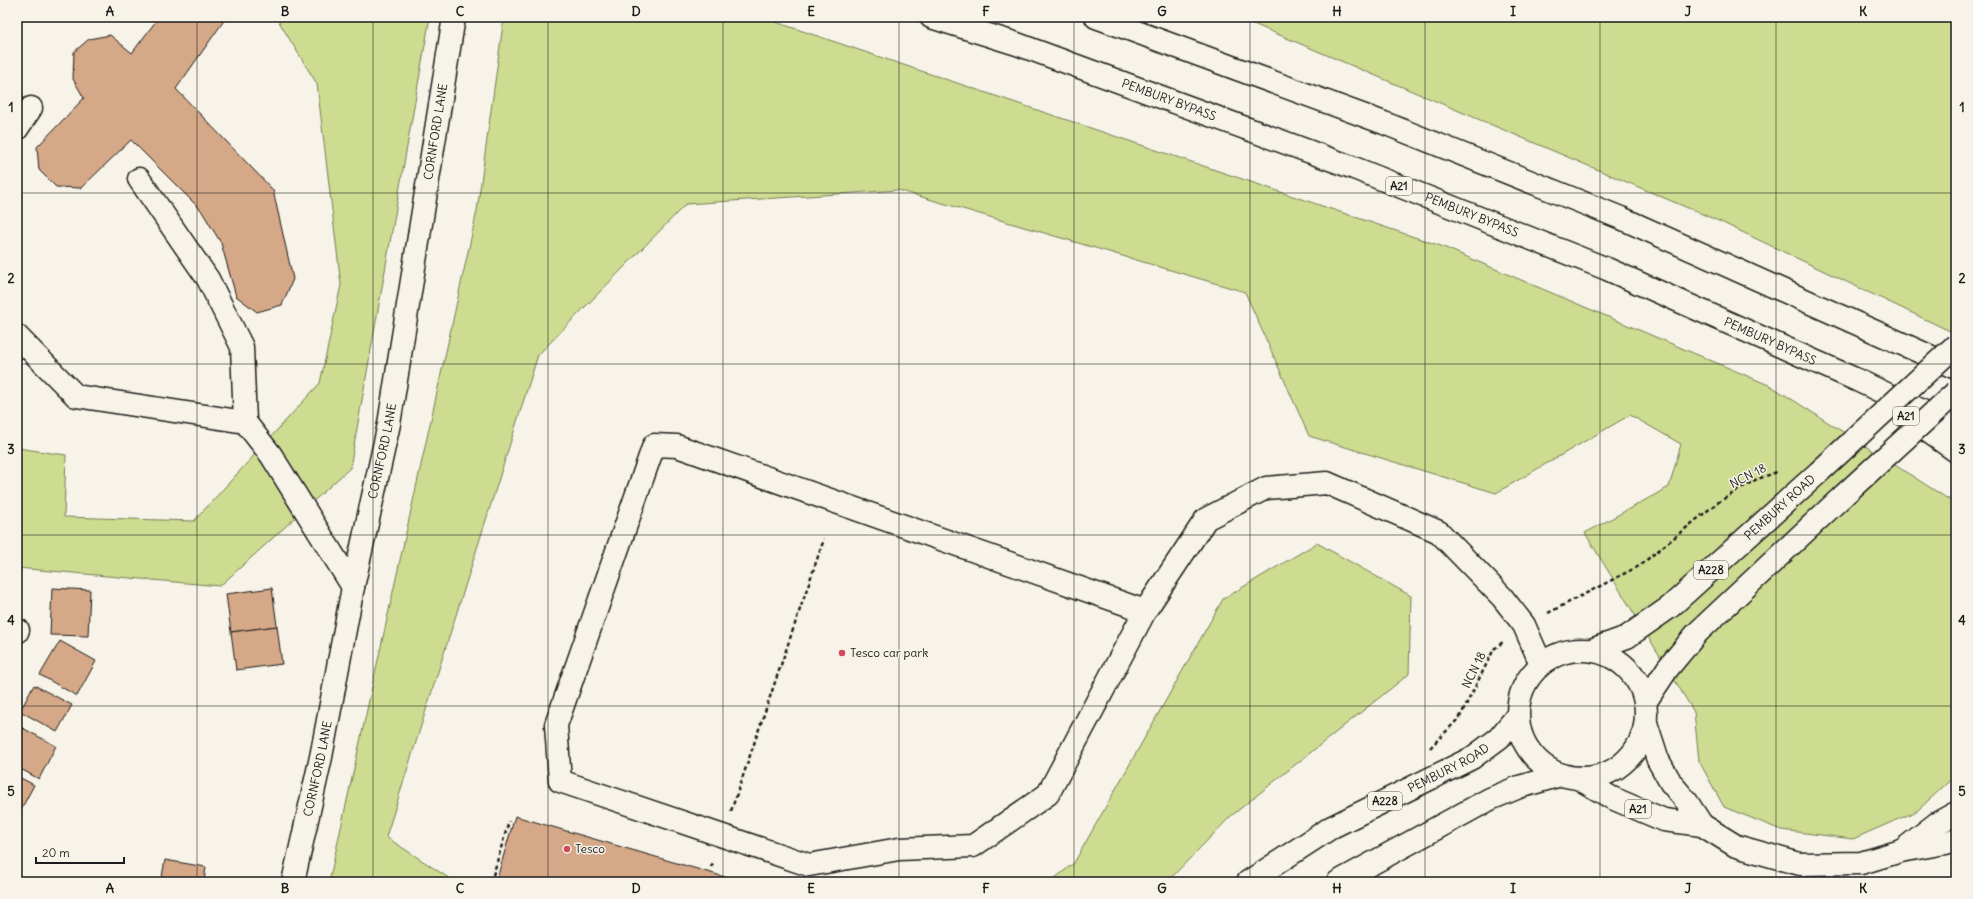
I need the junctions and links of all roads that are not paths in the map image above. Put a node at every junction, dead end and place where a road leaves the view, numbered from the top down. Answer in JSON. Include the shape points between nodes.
{"nodes":[{"id":1,"x":454,"y":17,"type":"edge"},
{"id":2,"x":931,"y":17,"type":"edge"},
{"id":3,"x":1096,"y":17,"type":"edge"},
{"id":4,"x":31,"y":108,"type":"dead end"},
{"id":5,"x":17,"y":129,"type":"edge"},
{"id":6,"x":139,"y":179,"type":"dead end"},
{"id":7,"x":17,"y":336,"type":"edge"},
{"id":8,"x":1956,"y":345,"type":"edge"},
{"id":9,"x":1956,"y":368,"type":"edge"},
{"id":10,"x":1857,"y":380,"type":"junction"},
{"id":11,"x":1956,"y":392,"type":"edge"},
{"id":12,"x":245,"y":422,"type":"junction"},
{"id":13,"x":1956,"y":427,"type":"edge"},
{"id":14,"x":1956,"y":452,"type":"edge"},
{"id":15,"x":352,"y":587,"type":"junction"},
{"id":16,"x":1145,"y":611,"type":"junction"},
{"id":17,"x":1591,"y":650,"type":"junction"},
{"id":18,"x":1541,"y":664,"type":"junction"},
{"id":19,"x":1646,"y":701,"type":"junction"},
{"id":20,"x":1517,"y":716,"type":"junction"},
{"id":21,"x":1646,"y":724,"type":"junction"},
{"id":22,"x":1570,"y":776,"type":"junction"},
{"id":23,"x":1956,"y":812,"type":"edge"},
{"id":24,"x":1702,"y":825,"type":"junction"},
{"id":25,"x":1956,"y":839,"type":"edge"},
{"id":26,"x":1901,"y":851,"type":"junction"},
{"id":27,"x":293,"y":882,"type":"edge"},
{"id":28,"x":1248,"y":882,"type":"edge"},
{"id":29,"x":1338,"y":882,"type":"edge"}],
"edges":[{"from":1,"to":15,"type":"main road","name":"CORNFORD LANE","via":[[389,424]]},
{"from":2,"to":10,"type":"main road","name":"PEMBURY BYPASS","number":"A21","via":[[1018,44],[1354,168],[1607,269]]},
{"from":3,"to":9,"type":"main road","via":[[1384,123],[1622,218]]},
{"from":4,"to":5,"type":"main road"},
{"from":6,"to":12,"type":"main road","via":[[208,279],[242,347]]},
{"from":7,"to":12,"type":"main road","via":[[76,396]]},
{"from":8,"to":17,"type":"main road","name":"PEMBURY ROAD","number":"A228","bridge":true,"via":[[1670,607],[1627,637]]},
{"from":10,"to":13,"type":"main road","name":"PEMBURY BYPASS","number":"A21"},
{"from":10,"to":14,"type":"main road","number":"A21"},
{"from":11,"to":19,"type":"main road","bridge":true,"via":[[1697,633],[1668,668]]},
{"from":12,"to":15,"type":"main road","via":[[272,454]]},
{"from":15,"to":27,"type":"main road","name":"CORNFORD LANE","via":[[321,757]]},
{"from":16,"to":16,"type":"main road","via":[[1048,794],[973,846],[899,849],[809,865],[560,781],[556,725],[654,445],[676,446]]},
{"from":16,"to":18,"type":"main road","via":[[1206,519],[1266,488],[1327,483],[1439,532],[1502,597],[1524,625]]},
{"from":17,"to":18,"type":"main road","via":[[1564,652]]},
{"from":17,"to":19,"type":"main road","via":[[1610,655],[1626,667],[1639,682]]},
{"from":18,"to":20,"type":"main road","via":[[1528,679],[1520,696]]},
{"from":19,"to":21,"type":"main road"},
{"from":20,"to":22,"type":"main road","via":[[1521,735],[1530,752],[1544,766]]},
{"from":20,"to":28,"type":"main road","name":"PEMBURY ROAD","number":"A228","via":[[1499,738],[1472,758],[1332,828]]},
{"from":21,"to":22,"type":"main road","via":[[1638,746],[1623,764],[1602,775]]},
{"from":21,"to":24,"type":"main road","number":"A21","via":[[1658,760],[1670,783],[1687,802]]},
{"from":22,"to":24,"type":"main road","number":"A21","via":[[1612,798],[1664,820]]},
{"from":22,"to":29,"type":"main road","via":[[1519,787],[1490,799]]},
{"from":23,"to":26,"type":"main road","number":"A21"},
{"from":24,"to":26,"type":"main road","number":"A21","via":[[1736,846],[1800,864],[1861,863]]},
{"from":25,"to":26,"type":"main road","number":"A21"}]}
